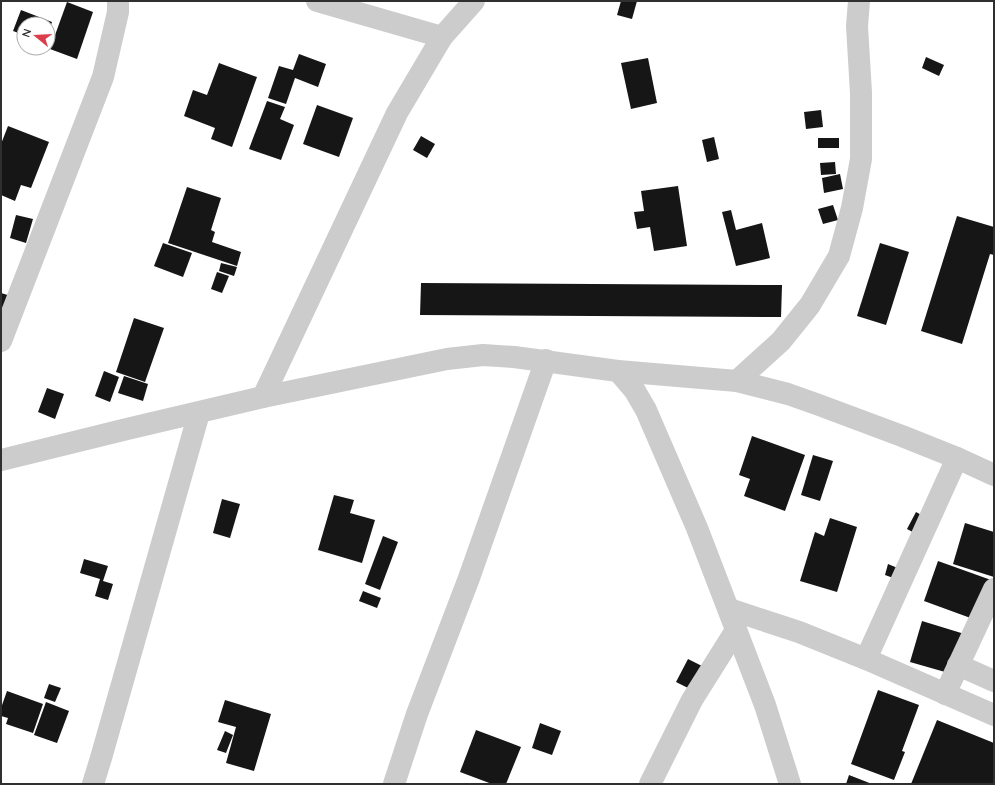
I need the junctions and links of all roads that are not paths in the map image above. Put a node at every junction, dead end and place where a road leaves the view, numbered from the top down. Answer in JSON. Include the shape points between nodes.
{"nodes":[{"id":1,"x":118,"y":1,"type":"edge"},
{"id":2,"x":317,"y":1,"type":"edge"},
{"id":3,"x":474,"y":1,"type":"edge"},
{"id":4,"x":859,"y":1,"type":"edge"},
{"id":5,"x":442,"y":37,"type":"junction"},
{"id":6,"x":1,"y":341,"type":"edge"},
{"id":7,"x":546,"y":360,"type":"junction"},
{"id":8,"x":618,"y":371,"type":"junction"},
{"id":9,"x":737,"y":381,"type":"junction"},
{"id":10,"x":263,"y":397,"type":"junction"},
{"id":11,"x":199,"y":413,"type":"junction"},
{"id":12,"x":957,"y":458,"type":"junction"},
{"id":13,"x":1,"y":460,"type":"edge"},
{"id":14,"x":994,"y":474,"type":"edge"},
{"id":15,"x":994,"y":589,"type":"edge"},
{"id":16,"x":729,"y":609,"type":"junction"},
{"id":17,"x":736,"y":630,"type":"junction"},
{"id":18,"x":866,"y":659,"type":"junction"},
{"id":19,"x":958,"y":666,"type":"junction"},
{"id":20,"x":994,"y":681,"type":"edge"},
{"id":21,"x":945,"y":694,"type":"junction"},
{"id":22,"x":994,"y":715,"type":"edge"},
{"id":23,"x":93,"y":784,"type":"edge"},
{"id":24,"x":394,"y":784,"type":"edge"},
{"id":25,"x":650,"y":784,"type":"edge"},
{"id":26,"x":790,"y":784,"type":"edge"}],
"edges":[{"from":1,"to":6,"type":"street","via":[[118,12],[103,77]]},
{"from":2,"to":5,"type":"street"},
{"from":3,"to":5,"type":"street"},
{"from":4,"to":9,"type":"street","via":[[857,26],[861,159],[852,208],[839,256],[810,305],[781,341]]},
{"from":5,"to":10,"type":"street","via":[[397,113]]},
{"from":7,"to":8,"type":"street"},
{"from":7,"to":10,"type":"street","via":[[483,355],[447,359]]},
{"from":7,"to":24,"type":"street"},
{"from":8,"to":9,"type":"street"},
{"from":8,"to":16,"type":"street","via":[[635,391],[646,410]]},
{"from":9,"to":12,"type":"street","via":[[807,400]]},
{"from":10,"to":11,"type":"street"},
{"from":11,"to":13,"type":"street"},
{"from":11,"to":23,"type":"street"},
{"from":12,"to":14,"type":"street"},
{"from":12,"to":18,"type":"street"},
{"from":15,"to":19,"type":"street"},
{"from":16,"to":17,"type":"street"},
{"from":16,"to":18,"type":"street","via":[[799,632]]},
{"from":17,"to":25,"type":"street","via":[[692,700]]},
{"from":17,"to":26,"type":"street","via":[[765,705]]},
{"from":18,"to":21,"type":"street"},
{"from":19,"to":20,"type":"street"},
{"from":19,"to":21,"type":"street"},
{"from":21,"to":22,"type":"street"}]}
